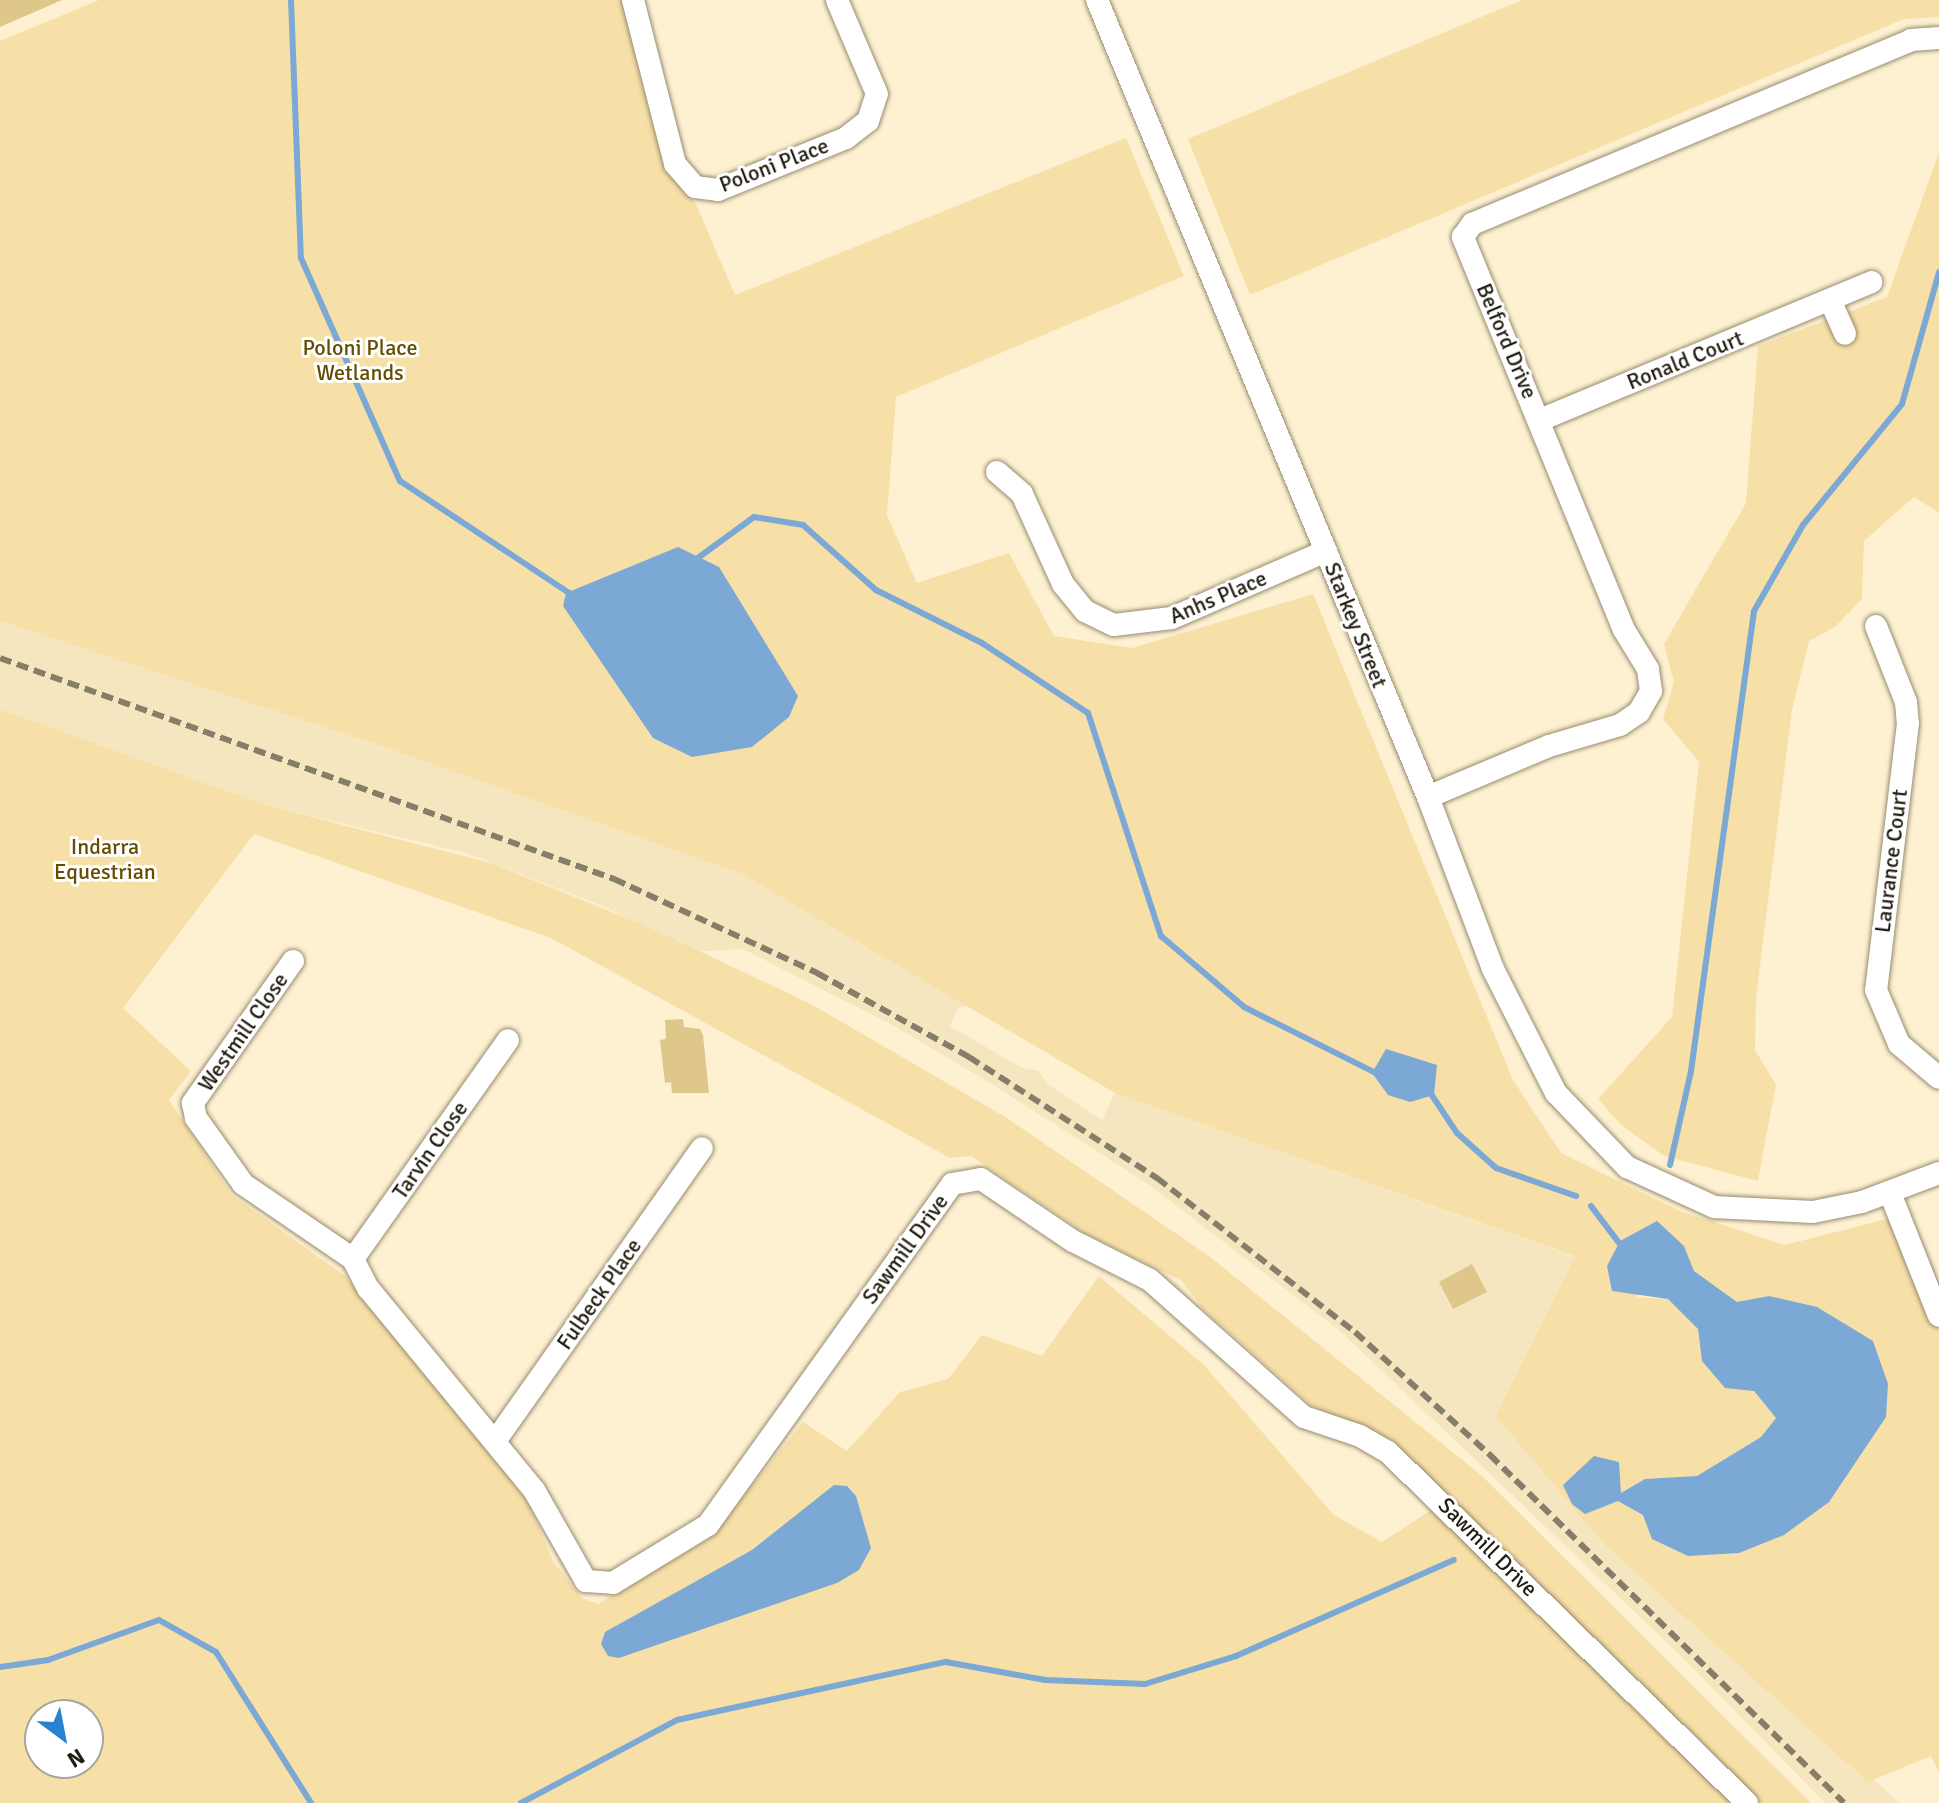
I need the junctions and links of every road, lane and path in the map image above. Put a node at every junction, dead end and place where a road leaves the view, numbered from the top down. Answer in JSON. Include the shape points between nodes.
{"nodes":[{"id":1,"x":633,"y":0,"type":"edge"},
{"id":2,"x":837,"y":0,"type":"edge"},
{"id":3,"x":1097,"y":0,"type":"edge"},
{"id":4,"x":1939,"y":38,"type":"edge"},
{"id":5,"x":1871,"y":282,"type":"dead end"},
{"id":6,"x":1830,"y":300,"type":"junction"},
{"id":7,"x":1845,"y":334,"type":"dead end"},
{"id":8,"x":1540,"y":420,"type":"junction"},
{"id":9,"x":997,"y":472,"type":"dead end"},
{"id":10,"x":1326,"y":551,"type":"junction"},
{"id":11,"x":1876,"y":626,"type":"dead end"},
{"id":12,"x":1428,"y":797,"type":"junction"},
{"id":13,"x":293,"y":961,"type":"dead end"},
{"id":14,"x":508,"y":1040,"type":"dead end"},
{"id":15,"x":1939,"y":1078,"type":"edge"},
{"id":16,"x":193,"y":1103,"type":"joint"},
{"id":17,"x":702,"y":1148,"type":"dead end"},
{"id":18,"x":1939,"y":1173,"type":"edge"},
{"id":19,"x":1890,"y":1193,"type":"junction"},
{"id":20,"x":353,"y":1259,"type":"junction"},
{"id":21,"x":1939,"y":1316,"type":"edge"},
{"id":22,"x":496,"y":1440,"type":"junction"},
{"id":23,"x":1747,"y":1803,"type":"edge"}],
"edges":[{"from":1,"to":2,"type":"street","name":"Poloni Place","via":[[675,164],[695,187],[718,190],[846,138],[868,121],[877,94]]},
{"from":3,"to":10,"type":"street","name":"Starkey Street"},
{"from":4,"to":8,"type":"street","name":"Belford Drive","via":[[1911,40],[1472,224],[1463,237]]},
{"from":5,"to":6,"type":"street","name":"Ronald Court"},
{"from":6,"to":7,"type":"street"},
{"from":6,"to":8,"type":"street","name":"Ronald Court"},
{"from":8,"to":12,"type":"street","name":"Belford Drive","via":[[1624,630],[1648,669],[1651,691],[1639,712],[1620,725],[1549,746]]},
{"from":9,"to":10,"type":"street","name":"Anhs Place","via":[[1022,494],[1063,584],[1085,611],[1114,625],[1172,618]]},
{"from":10,"to":12,"type":"street","name":"Starkey Street"},
{"from":11,"to":15,"type":"street","name":"Laurance Court","via":[[1906,702],[1908,723],[1876,990],[1899,1044]]},
{"from":12,"to":19,"type":"street","name":"Starkey Street","via":[[1493,969],[1556,1093],[1627,1167],[1714,1207],[1766,1214],[1813,1212]]},
{"from":13,"to":16,"type":"street","name":"Westmill Close"},
{"from":14,"to":20,"type":"street","name":"Tarvin Close"},
{"from":16,"to":20,"type":"street","name":"Sawmill Drive","via":[[202,1131],[243,1184]]},
{"from":17,"to":22,"type":"street","name":"Fulbeck Place"},
{"from":18,"to":19,"type":"street","name":"Starkey Street"},
{"from":19,"to":21,"type":"street"},
{"from":20,"to":22,"type":"street","name":"Sawmill Drive","via":[[368,1288]]},
{"from":22,"to":23,"type":"street","name":"Sawmill Drive","via":[[534,1490],[576,1572],[586,1581],[613,1583],[708,1525],[952,1184],[981,1179],[1073,1241],[1150,1280],[1304,1417],[1388,1452]]}]}
